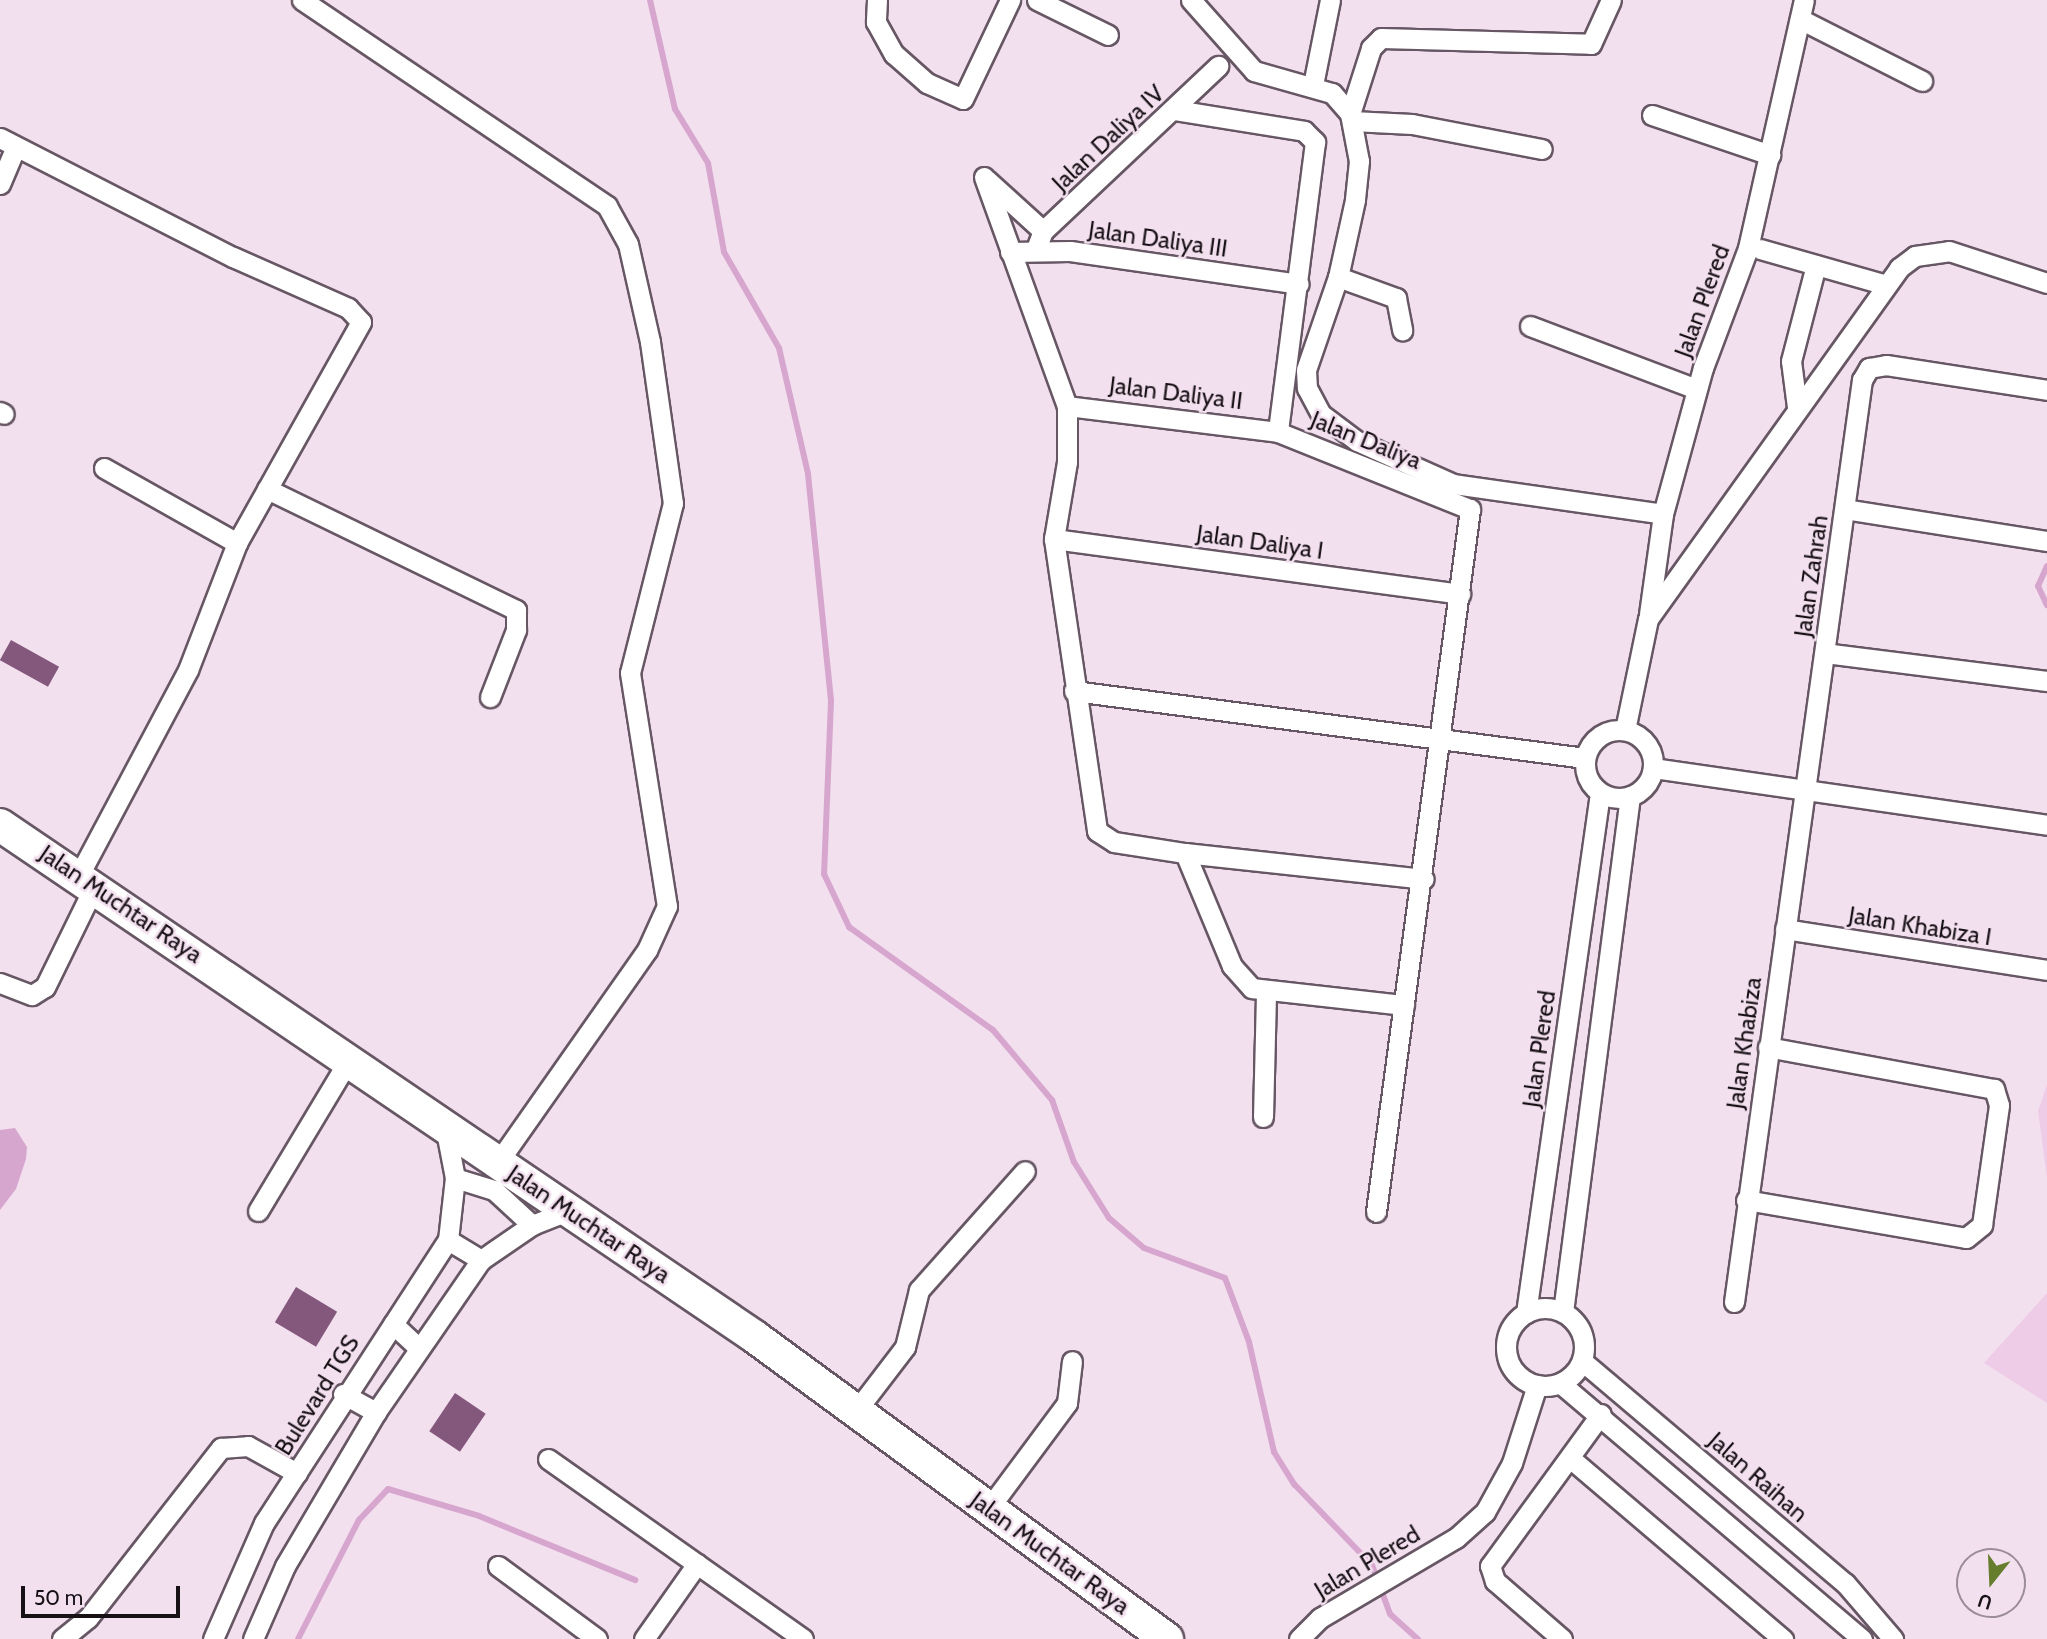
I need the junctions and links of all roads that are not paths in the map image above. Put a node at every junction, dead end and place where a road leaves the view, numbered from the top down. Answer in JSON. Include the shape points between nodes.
{"nodes":[{"id":1,"x":302,"y":0,"type":"edge"},
{"id":2,"x":877,"y":0,"type":"edge"},
{"id":3,"x":1010,"y":0,"type":"edge"},
{"id":4,"x":1037,"y":0,"type":"edge"},
{"id":5,"x":1191,"y":0,"type":"edge"},
{"id":6,"x":1330,"y":0,"type":"edge"},
{"id":7,"x":1611,"y":0,"type":"edge"},
{"id":8,"x":1802,"y":9,"type":"edge"},
{"id":9,"x":1108,"y":35,"type":"dead end"},
{"id":10,"x":1218,"y":66,"type":"dead end"},
{"id":11,"x":1922,"y":81,"type":"dead end"},
{"id":12,"x":1313,"y":85,"type":"junction"},
{"id":13,"x":1175,"y":110,"type":"junction"},
{"id":14,"x":1652,"y":115,"type":"dead end"},
{"id":15,"x":1351,"y":118,"type":"junction"},
{"id":16,"x":8,"y":143,"type":"edge"},
{"id":17,"x":1542,"y":149,"type":"dead end"},
{"id":18,"x":1770,"y":155,"type":"junction"},
{"id":19,"x":0,"y":184,"type":"edge"},
{"id":20,"x":1040,"y":240,"type":"junction"},
{"id":21,"x":1760,"y":248,"type":"dead end"},
{"id":22,"x":1010,"y":252,"type":"junction"},
{"id":23,"x":1816,"y":265,"type":"junction"},
{"id":24,"x":1338,"y":277,"type":"junction"},
{"id":25,"x":2047,"y":283,"type":"edge"},
{"id":26,"x":1299,"y":284,"type":"junction"},
{"id":27,"x":1883,"y":284,"type":"junction"},
{"id":28,"x":1530,"y":326,"type":"dead end"},
{"id":29,"x":1402,"y":330,"type":"dead end"},
{"id":30,"x":1697,"y":388,"type":"junction"},
{"id":31,"x":2047,"y":390,"type":"edge"},
{"id":32,"x":1067,"y":406,"type":"junction"},
{"id":33,"x":1797,"y":407,"type":"junction"},
{"id":34,"x":1278,"y":432,"type":"junction"},
{"id":35,"x":104,"y":468,"type":"dead end"},
{"id":36,"x":267,"y":489,"type":"junction"},
{"id":37,"x":1845,"y":509,"type":"junction"},
{"id":38,"x":1663,"y":514,"type":"junction"},
{"id":39,"x":1054,"y":539,"type":"junction"},
{"id":40,"x":2047,"y":541,"type":"edge"},
{"id":41,"x":237,"y":543,"type":"junction"},
{"id":42,"x":1460,"y":594,"type":"junction"},
{"id":43,"x":1648,"y":619,"type":"junction"},
{"id":44,"x":1825,"y":653,"type":"junction"},
{"id":45,"x":2047,"y":681,"type":"edge"},
{"id":46,"x":1074,"y":691,"type":"junction"},
{"id":47,"x":490,"y":698,"type":"dead end"},
{"id":48,"x":1625,"y":730,"type":"junction"},
{"id":49,"x":1440,"y":739,"type":"junction"},
{"id":50,"x":1585,"y":758,"type":"junction"},
{"id":51,"x":1653,"y":768,"type":"junction"},
{"id":52,"x":1804,"y":792,"type":"junction"},
{"id":53,"x":1601,"y":793,"type":"junction"},
{"id":54,"x":1630,"y":796,"type":"junction"},
{"id":55,"x":0,"y":825,"type":"edge"},
{"id":56,"x":2047,"y":825,"type":"edge"},
{"id":57,"x":1185,"y":853,"type":"junction"},
{"id":58,"x":1424,"y":879,"type":"junction"},
{"id":59,"x":87,"y":880,"type":"junction"},
{"id":60,"x":1785,"y":929,"type":"junction"},
{"id":61,"x":2047,"y":970,"type":"edge"},
{"id":62,"x":0,"y":982,"type":"edge"},
{"id":63,"x":1266,"y":991,"type":"junction"},
{"id":64,"x":1404,"y":1005,"type":"junction"},
{"id":65,"x":1768,"y":1047,"type":"junction"},
{"id":66,"x":1563,"y":1055,"type":"junction"},
{"id":67,"x":350,"y":1058,"type":"junction"},
{"id":68,"x":1593,"y":1058,"type":"junction"},
{"id":69,"x":1263,"y":1117,"type":"dead end"},
{"id":70,"x":445,"y":1125,"type":"junction"},
{"id":71,"x":498,"y":1162,"type":"junction"},
{"id":72,"x":1025,"y":1171,"type":"dead end"},
{"id":73,"x":455,"y":1178,"type":"junction"},
{"id":74,"x":1746,"y":1200,"type":"junction"},
{"id":75,"x":570,"y":1210,"type":"junction"},
{"id":76,"x":258,"y":1211,"type":"dead end"},
{"id":77,"x":1376,"y":1212,"type":"dead end"},
{"id":78,"x":532,"y":1225,"type":"junction"},
{"id":79,"x":447,"y":1240,"type":"junction"},
{"id":80,"x":481,"y":1260,"type":"junction"},
{"id":81,"x":1734,"y":1302,"type":"dead end"},
{"id":82,"x":1563,"y":1312,"type":"junction"},
{"id":83,"x":1526,"y":1313,"type":"junction"},
{"id":84,"x":393,"y":1324,"type":"junction"},
{"id":85,"x":418,"y":1347,"type":"junction"},
{"id":86,"x":1072,"y":1361,"type":"dead end"},
{"id":87,"x":1582,"y":1361,"type":"junction"},
{"id":88,"x":1560,"y":1383,"type":"junction"},
{"id":89,"x":1537,"y":1385,"type":"junction"},
{"id":90,"x":343,"y":1394,"type":"junction"},
{"id":91,"x":856,"y":1411,"type":"junction"},
{"id":92,"x":376,"y":1412,"type":"junction"},
{"id":93,"x":1601,"y":1415,"type":"junction"},
{"id":94,"x":1570,"y":1458,"type":"junction"},
{"id":95,"x":548,"y":1460,"type":"dead end"},
{"id":96,"x":297,"y":1473,"type":"junction"},
{"id":97,"x":989,"y":1508,"type":"junction"},
{"id":98,"x":1809,"y":1553,"type":"junction"},
{"id":99,"x":697,"y":1564,"type":"junction"},
{"id":100,"x":498,"y":1566,"type":"dead end"},
{"id":101,"x":1792,"y":1574,"type":"junction"},
{"id":102,"x":66,"y":1638,"type":"edge"},
{"id":103,"x":213,"y":1639,"type":"edge"},
{"id":104,"x":253,"y":1639,"type":"edge"},
{"id":105,"x":597,"y":1639,"type":"edge"},
{"id":106,"x":644,"y":1639,"type":"edge"},
{"id":107,"x":803,"y":1639,"type":"edge"},
{"id":108,"x":1167,"y":1639,"type":"edge"},
{"id":109,"x":1298,"y":1639,"type":"edge"},
{"id":110,"x":1562,"y":1639,"type":"edge"},
{"id":111,"x":1783,"y":1639,"type":"edge"},
{"id":112,"x":1862,"y":1639,"type":"edge"},
{"id":113,"x":1893,"y":1639,"type":"edge"}],
"edges":[{"from":1,"to":71,"type":"street","via":[[607,206],[628,244],[650,342],[673,503],[630,673],[667,906],[647,950]]},
{"from":2,"to":3,"type":"street","via":[[876,22],[894,54],[927,83],[963,99]]},
{"from":4,"to":9,"type":"street"},
{"from":5,"to":12,"type":"street","via":[[1254,71]]},
{"from":6,"to":12,"type":"street"},
{"from":7,"to":15,"type":"street","via":[[1591,44],[1381,38],[1371,48]]},
{"from":8,"to":11,"type":"street"},
{"from":8,"to":18,"type":"street","name":"Jalan Plered"},
{"from":10,"to":13,"type":"street","name":"Jalan Daliya IV"},
{"from":12,"to":15,"type":"street","via":[[1332,93]]},
{"from":13,"to":20,"type":"street","name":"Jalan Daliya IV"},
{"from":13,"to":26,"type":"street","name":"Jalan Daliya","via":[[1311,136],[1315,146]]},
{"from":14,"to":18,"type":"street"},
{"from":15,"to":17,"type":"street","via":[[1412,124]]},
{"from":15,"to":24,"type":"street","via":[[1358,177]]},
{"from":16,"to":19,"type":"street"},
{"from":16,"to":36,"type":"street","via":[[358,314],[353,345]]},
{"from":18,"to":30,"type":"street","name":"Jalan Plered","via":[[1748,247]]},
{"from":20,"to":22,"type":"street","name":"Jalan Daliya III"},
{"from":20,"to":22,"type":"street","via":[[984,177]]},
{"from":20,"to":26,"type":"street","name":"Jalan Daliya III"},
{"from":21,"to":23,"type":"street"},
{"from":22,"to":32,"type":"street"},
{"from":23,"to":27,"type":"street"},
{"from":23,"to":33,"type":"street","via":[[1791,361]]},
{"from":24,"to":29,"type":"street","via":[[1396,298]]},
{"from":24,"to":38,"type":"street","via":[[1309,354],[1307,388],[1321,414],[1346,433],[1417,470],[1481,492]]},
{"from":25,"to":27,"type":"street","via":[[1949,251],[1914,256]]},
{"from":26,"to":34,"type":"street","name":"Jalan Daliya"},
{"from":27,"to":33,"type":"street"},
{"from":28,"to":30,"type":"street"},
{"from":30,"to":38,"type":"street","name":"Jalan Plered"},
{"from":31,"to":37,"type":"street","name":"Jalan Zahrah","via":[[1886,365],[1869,369],[1860,387]]},
{"from":32,"to":34,"type":"street","name":"Jalan Daliya II"},
{"from":32,"to":39,"type":"street","via":[[1067,462]]},
{"from":33,"to":43,"type":"street"},
{"from":34,"to":42,"type":"street","name":"Jalan Daliya","via":[[1470,509]]},
{"from":35,"to":41,"type":"street"},
{"from":36,"to":41,"type":"street"},
{"from":36,"to":47,"type":"street","via":[[516,610],[516,630]]},
{"from":37,"to":40,"type":"street"},
{"from":37,"to":44,"type":"street","name":"Jalan Zahrah"},
{"from":38,"to":43,"type":"street","name":"Jalan Plered"},
{"from":39,"to":42,"type":"street","name":"Jalan Daliya I"},
{"from":39,"to":46,"type":"street"},
{"from":41,"to":59,"type":"street","via":[[188,670]]},
{"from":42,"to":49,"type":"street","name":"Jalan Daliya"},
{"from":43,"to":48,"type":"street","name":"Jalan Plered"},
{"from":44,"to":45,"type":"street"},
{"from":44,"to":52,"type":"street","name":"Jalan Zahrah"},
{"from":46,"to":49,"type":"street"},
{"from":46,"to":57,"type":"street","via":[[1097,831],[1114,842]]},
{"from":48,"to":50,"type":"street","via":[[1599,736]]},
{"from":48,"to":51,"type":"street","via":[[1647,744]]},
{"from":49,"to":50,"type":"street"},
{"from":49,"to":58,"type":"street","name":"Jalan Daliya"},
{"from":50,"to":53,"type":"street","via":[[1585,771]]},
{"from":51,"to":52,"type":"street"},
{"from":51,"to":54,"type":"street","via":[[1649,781]]},
{"from":52,"to":56,"type":"street"},
{"from":52,"to":60,"type":"street","name":"Jalan Khabiza"},
{"from":53,"to":54,"type":"street"},
{"from":53,"to":66,"type":"street","name":"Jalan Plered"},
{"from":54,"to":68,"type":"street"},
{"from":55,"to":59,"type":"highway","name":"Jalan Muchtar Raya"},
{"from":57,"to":58,"type":"street"},
{"from":57,"to":63,"type":"street","via":[[1232,966],[1252,988]]},
{"from":58,"to":64,"type":"street","name":"Jalan Daliya"},
{"from":59,"to":62,"type":"street","via":[[44,987],[32,995]]},
{"from":59,"to":67,"type":"highway","name":"Jalan Muchtar Raya"},
{"from":60,"to":61,"type":"street","name":"Jalan Khabiza I"},
{"from":60,"to":65,"type":"street","name":"Jalan Khabiza"},
{"from":63,"to":64,"type":"street"},
{"from":63,"to":69,"type":"street"},
{"from":64,"to":77,"type":"street","name":"Jalan Daliya"},
{"from":65,"to":74,"type":"street","name":"Jalan Khabiza"},
{"from":65,"to":74,"type":"street","via":[[1994,1089],[1999,1105],[1982,1225],[1966,1238]]},
{"from":66,"to":68,"type":"street"},
{"from":66,"to":83,"type":"street","name":"Jalan Plered"},
{"from":67,"to":70,"type":"highway","name":"Jalan Muchtar Raya"},
{"from":67,"to":76,"type":"street"},
{"from":68,"to":82,"type":"street"},
{"from":70,"to":71,"type":"highway","name":"Jalan Muchtar Raya"},
{"from":70,"to":73,"type":"street","name":"Bulevard TGS"},
{"from":71,"to":75,"type":"highway","name":"Jalan Muchtar Raya"},
{"from":72,"to":91,"type":"street","via":[[919,1290],[905,1347]]},
{"from":73,"to":78,"type":"street","via":[[494,1190]]},
{"from":73,"to":79,"type":"street","name":"Bulevard TGS"},
{"from":74,"to":81,"type":"street","name":"Jalan Khabiza"},
{"from":75,"to":78,"type":"street"},
{"from":75,"to":91,"type":"highway","name":"Jalan Muchtar Raya"},
{"from":78,"to":80,"type":"street"},
{"from":79,"to":80,"type":"street"},
{"from":79,"to":84,"type":"street","name":"Bulevard TGS"},
{"from":80,"to":85,"type":"street"},
{"from":82,"to":83,"type":"street"},
{"from":82,"to":87,"type":"street","via":[[1582,1333]]},
{"from":83,"to":89,"type":"street","via":[[1507,1337],[1506,1353],[1523,1379]]},
{"from":84,"to":85,"type":"street"},
{"from":84,"to":90,"type":"street","name":"Bulevard TGS"},
{"from":85,"to":92,"type":"street"},
{"from":86,"to":97,"type":"street","via":[[1067,1403]]},
{"from":87,"to":88,"type":"street"},
{"from":87,"to":98,"type":"street","name":"Jalan Raihan"},
{"from":88,"to":89,"type":"street"},
{"from":88,"to":93,"type":"street"},
{"from":89,"to":109,"type":"street","name":"Jalan Plered","via":[[1513,1463],[1485,1512],[1456,1538],[1350,1599]]},
{"from":90,"to":92,"type":"street"},
{"from":90,"to":96,"type":"street","name":"Bulevard TGS"},
{"from":91,"to":97,"type":"highway","name":"Jalan Muchtar Raya"},
{"from":92,"to":104,"type":"street","via":[[285,1566]]},
{"from":93,"to":94,"type":"street"},
{"from":93,"to":101,"type":"street"},
{"from":94,"to":110,"type":"street","via":[[1490,1566],[1495,1581]]},
{"from":94,"to":111,"type":"street"},
{"from":95,"to":99,"type":"street"},
{"from":96,"to":102,"type":"street","via":[[248,1446],[221,1448]]},
{"from":96,"to":103,"type":"street","name":"Bulevard TGS","via":[[264,1523]]},
{"from":97,"to":108,"type":"highway","name":"Jalan Muchtar Raya"},
{"from":98,"to":101,"type":"street"},
{"from":98,"to":113,"type":"street","name":"Jalan Raihan","via":[[1871,1606]]},
{"from":99,"to":106,"type":"street"},
{"from":99,"to":107,"type":"street"},
{"from":100,"to":105,"type":"street"},
{"from":101,"to":112,"type":"street"}]}
